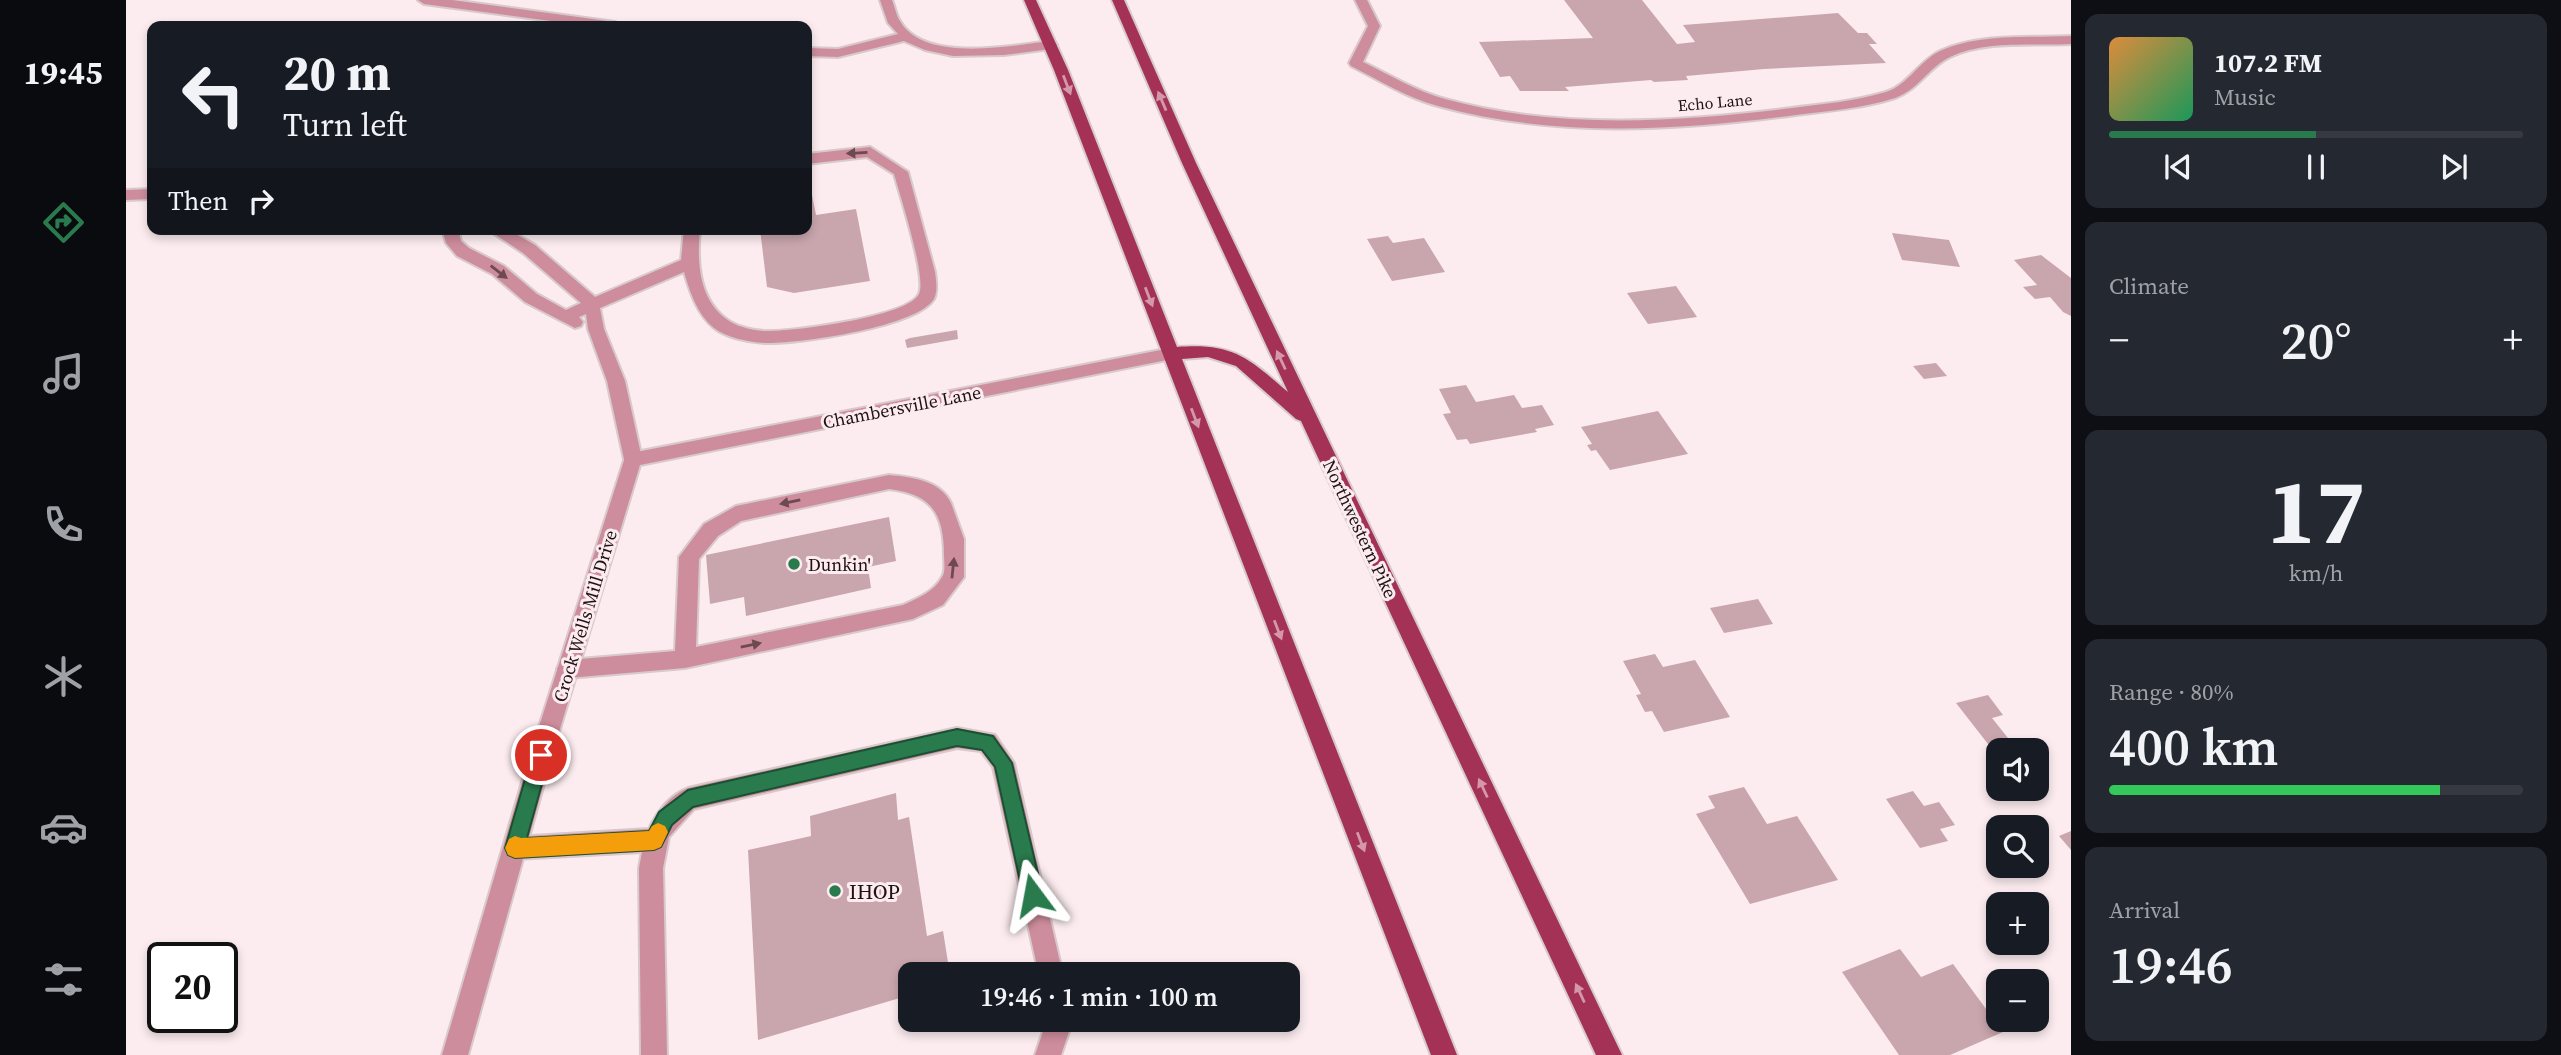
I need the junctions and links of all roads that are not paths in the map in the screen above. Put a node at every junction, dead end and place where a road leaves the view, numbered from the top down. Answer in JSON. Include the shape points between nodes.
{"nodes":[{"id":1,"x":424,"y":0,"type":"edge"},
{"id":2,"x":886,"y":0,"type":"edge"},
{"id":3,"x":1030,"y":0,"type":"edge"},
{"id":4,"x":1118,"y":0,"type":"edge"},
{"id":5,"x":1361,"y":0,"type":"edge"},
{"id":6,"x":578,"y":21,"type":"edge"},
{"id":7,"x":904,"y":37,"type":"junction"},
{"id":8,"x":2071,"y":40,"type":"edge"},
{"id":9,"x":1050,"y":45,"type":"junction"},
{"id":10,"x":812,"y":52,"type":"edge"},
{"id":11,"x":812,"y":158,"type":"edge"},
{"id":12,"x":126,"y":194,"type":"edge"},
{"id":13,"x":147,"y":194,"type":"edge"},
{"id":14,"x":452,"y":235,"type":"edge"},
{"id":15,"x":505,"y":235,"type":"edge"},
{"id":16,"x":691,"y":235,"type":"edge"},
{"id":17,"x":689,"y":263,"type":"junction"},
{"id":18,"x":591,"y":306,"type":"junction"},
{"id":19,"x":564,"y":317,"type":"junction"},
{"id":20,"x":596,"y":329,"type":"junction"},
{"id":21,"x":1171,"y":354,"type":"junction"},
{"id":22,"x":1309,"y":421,"type":"junction"},
{"id":23,"x":634,"y":459,"type":"junction"},
{"id":24,"x":685,"y":659,"type":"junction"},
{"id":25,"x":568,"y":669,"type":"junction"},
{"id":26,"x":654,"y":840,"type":"junction"},
{"id":27,"x":515,"y":848,"type":"junction"},
{"id":28,"x":1048,"y":962,"type":"edge"},
{"id":29,"x":1056,"y":1032,"type":"edge"},
{"id":30,"x":455,"y":1055,"type":"edge"},
{"id":31,"x":654,"y":1055,"type":"edge"},
{"id":32,"x":1048,"y":1055,"type":"edge"},
{"id":33,"x":1444,"y":1055,"type":"edge"},
{"id":34,"x":1609,"y":1055,"type":"edge"}],
"edges":[{"from":1,"to":6,"type":"street"},
{"from":2,"to":7,"type":"street","via":[[889,19]]},
{"from":3,"to":9,"type":"main road"},
{"from":22,"to":4,"type":"main road","name":"Northwestern Pike","one_way":true},
{"from":5,"to":8,"type":"street","name":"Echo Lane","via":[[1374,26],[1356,63],[1419,95],[1472,110],[1573,122],[1675,123],[1865,101],[1915,82],[1944,54],[1972,47]]},
{"from":7,"to":9,"type":"street","via":[[957,52]]},
{"from":7,"to":10,"type":"street","via":[[838,53]]},
{"from":9,"to":21,"type":"main road","one_way":true},
{"from":17,"to":11,"type":"street","one_way":true,"via":[[704,308],[729,329],[763,337],[890,319],[915,310],[926,298],[929,279],[901,172],[870,152]]},
{"from":12,"to":13,"type":"street"},
{"from":14,"to":19,"type":"street","one_way":true,"via":[[463,251]]},
{"from":15,"to":18,"type":"street","via":[[557,270]]},
{"from":16,"to":17,"type":"street"},
{"from":17,"to":18,"type":"street"},
{"from":18,"to":19,"type":"street"},
{"from":18,"to":20,"type":"street"},
{"from":19,"to":20,"type":"street"},
{"from":20,"to":23,"type":"street","via":[[616,381]]},
{"from":21,"to":22,"type":"main road","via":[[1209,351],[1242,362]]},
{"from":21,"to":23,"type":"street","name":"Chambersville Lane"},
{"from":21,"to":33,"type":"main road","one_way":true},
{"from":34,"to":22,"type":"main road","name":"Northwestern Pike","one_way":true},
{"from":23,"to":25,"type":"street","name":"Crock Wells Mill Drive"},
{"from":24,"to":24,"type":"street","one_way":true,"via":[[906,613],[936,599],[954,577],[954,539],[942,503],[917,485],[889,482],[736,513],[711,530],[690,557]]},
{"from":24,"to":25,"type":"street"},
{"from":25,"to":27,"type":"street","name":"Crock Wells Mill Drive"},
{"from":26,"to":27,"type":"street"},
{"from":26,"to":28,"type":"street","via":[[665,818],[688,799],[957,738],[987,742],[1003,763]]},
{"from":26,"to":31,"type":"street"},
{"from":27,"to":30,"type":"street","name":"Crock Wells Mill Drive"},
{"from":29,"to":32,"type":"street"}]}
